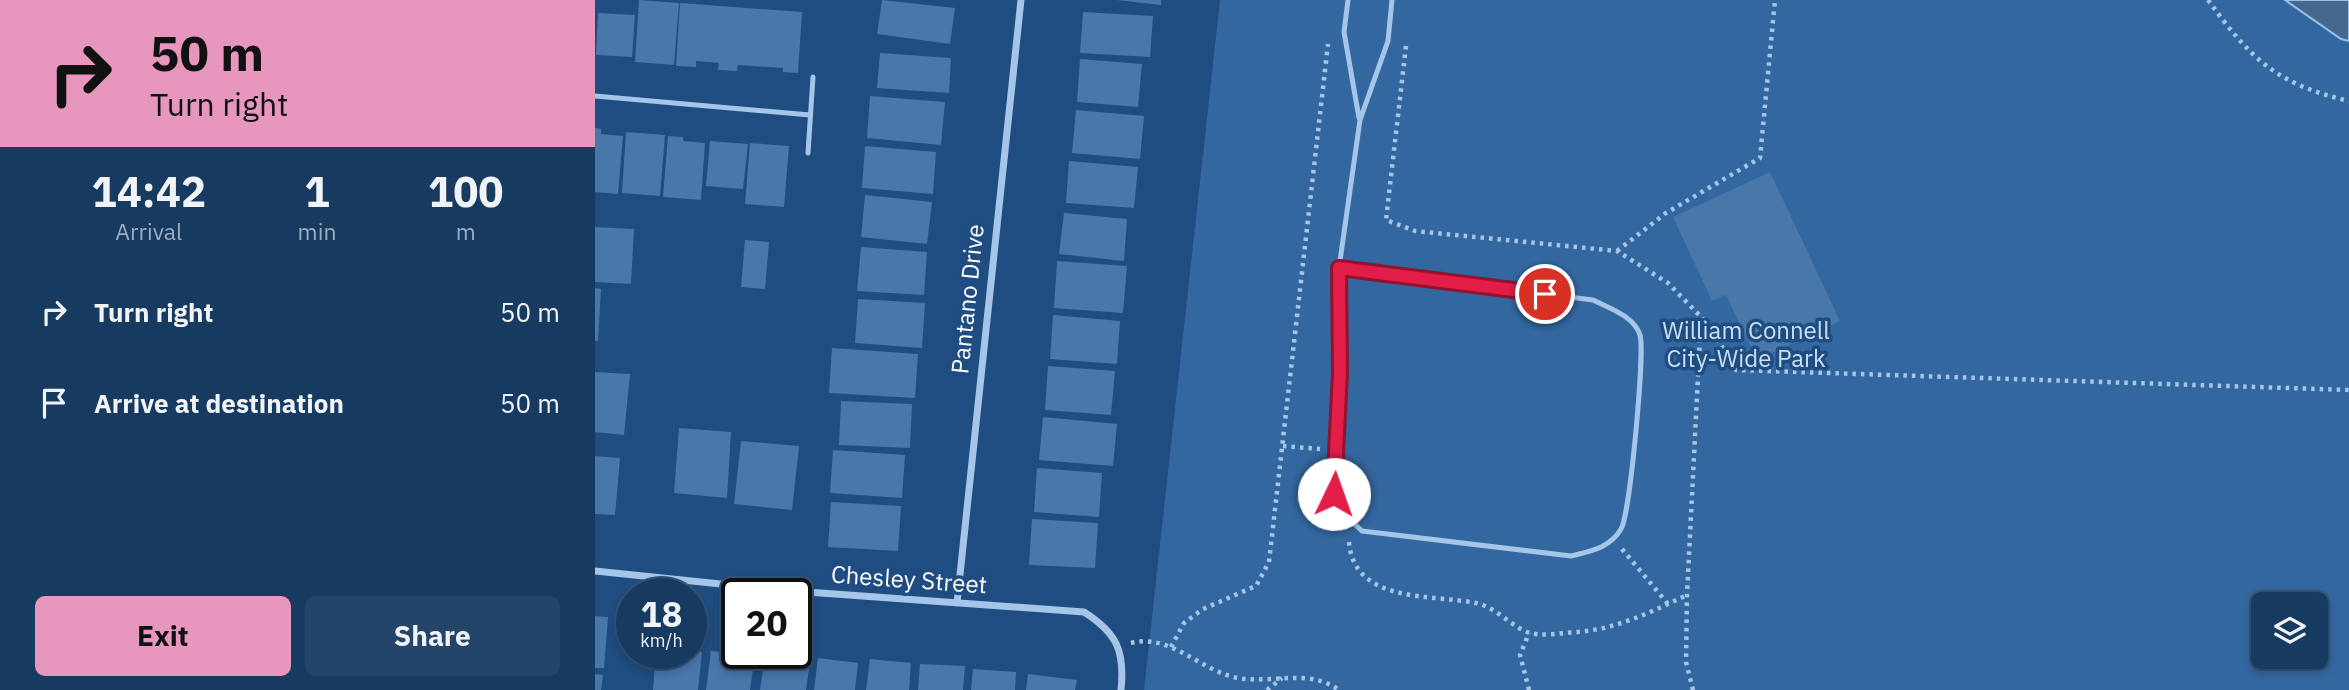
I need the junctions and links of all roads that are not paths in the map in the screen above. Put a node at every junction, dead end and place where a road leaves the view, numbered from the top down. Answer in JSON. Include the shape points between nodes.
{"nodes":[{"id":1,"x":1021,"y":0,"type":"edge"},
{"id":2,"x":1348,"y":0,"type":"edge"},
{"id":3,"x":1392,"y":0,"type":"edge"},
{"id":4,"x":813,"y":77,"type":"dead end"},
{"id":5,"x":595,"y":96,"type":"edge"},
{"id":6,"x":810,"y":115,"type":"junction"},
{"id":7,"x":1360,"y":120,"type":"junction"},
{"id":8,"x":809,"y":153,"type":"dead end"},
{"id":9,"x":1339,"y":268,"type":"junction"},
{"id":10,"x":595,"y":571,"type":"edge"},
{"id":11,"x":957,"y":603,"type":"junction"},
{"id":12,"x":1121,"y":690,"type":"edge"}],
"edges":[{"from":1,"to":11,"type":"street","name":"Pantano Drive"},
{"from":2,"to":7,"type":"lane","via":[[1344,32]]},
{"from":3,"to":7,"type":"lane","via":[[1388,41]]},
{"from":4,"to":6,"type":"lane"},
{"from":5,"to":6,"type":"lane"},
{"from":6,"to":8,"type":"lane"},
{"from":7,"to":9,"type":"lane"},
{"from":9,"to":9,"type":"lane","via":[[1334,494],[1347,517],[1362,531],[1571,556],[1602,549],[1622,528],[1630,485],[1640,335],[1627,318],[1593,300]]},
{"from":10,"to":11,"type":"street","name":"Chesley Street"},
{"from":11,"to":12,"type":"street","name":"Chesley Street","via":[[1084,612],[1114,636],[1124,667]]}]}
